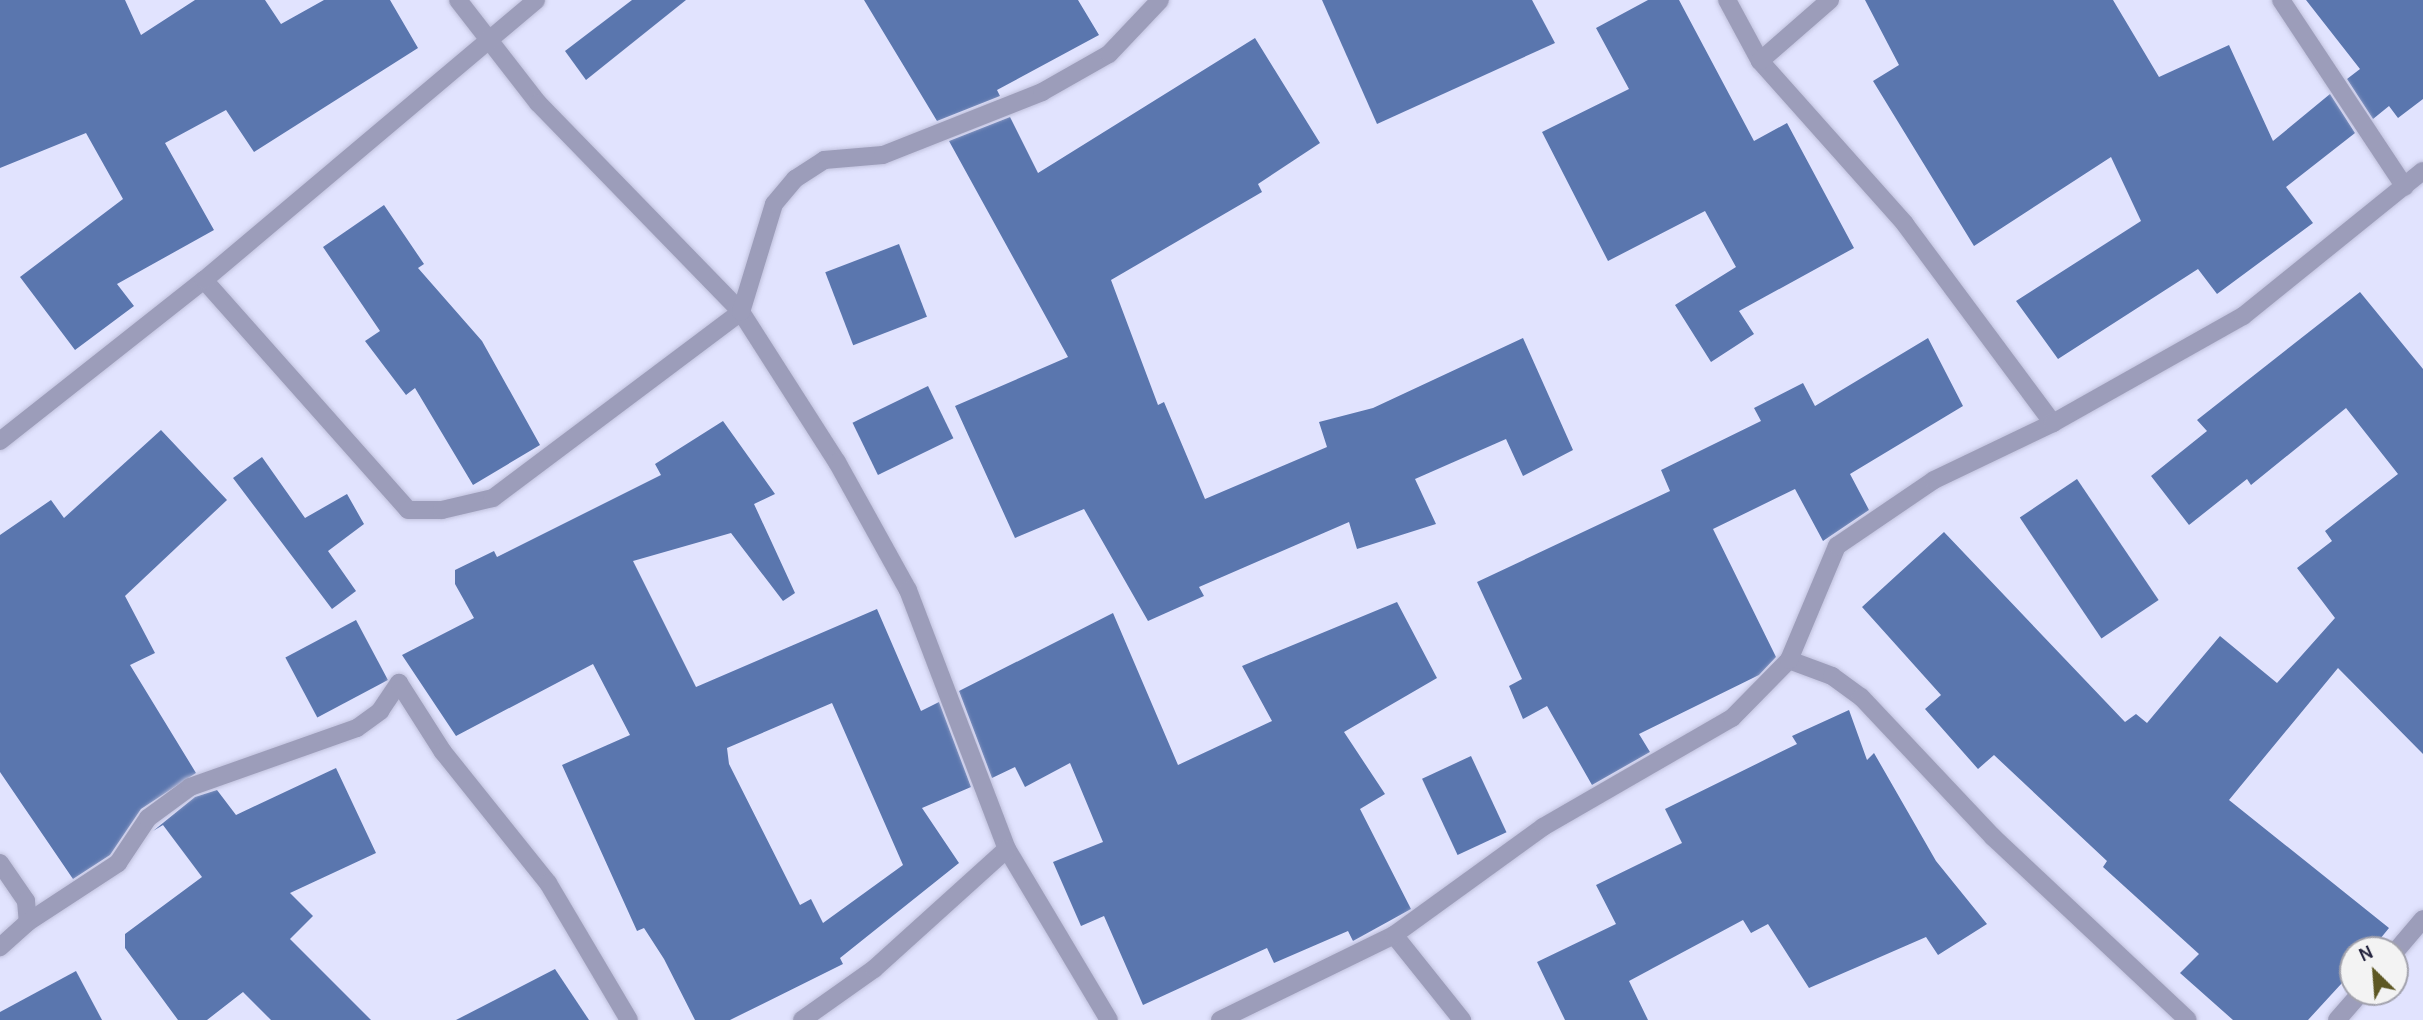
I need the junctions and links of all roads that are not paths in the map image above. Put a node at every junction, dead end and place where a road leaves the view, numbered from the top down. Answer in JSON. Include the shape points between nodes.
{"nodes":[{"id":1,"x":458,"y":0,"type":"edge"},
{"id":2,"x":536,"y":0,"type":"edge"},
{"id":3,"x":1160,"y":0,"type":"edge"},
{"id":4,"x":1727,"y":0,"type":"edge"},
{"id":5,"x":1830,"y":0,"type":"edge"},
{"id":6,"x":2281,"y":0,"type":"edge"},
{"id":7,"x":487,"y":42,"type":"junction"},
{"id":8,"x":1760,"y":61,"type":"junction"},
{"id":9,"x":2423,"y":171,"type":"edge"},
{"id":10,"x":2405,"y":187,"type":"junction"},
{"id":11,"x":204,"y":280,"type":"junction"},
{"id":12,"x":741,"y":313,"type":"junction"},
{"id":13,"x":2053,"y":423,"type":"junction"},
{"id":14,"x":0,"y":442,"type":"edge"},
{"id":15,"x":1789,"y":660,"type":"junction"},
{"id":16,"x":1007,"y":849,"type":"junction"},
{"id":17,"x":0,"y":863,"type":"edge"},
{"id":18,"x":2423,"y":919,"type":"edge"},
{"id":19,"x":28,"y":922,"type":"junction"},
{"id":20,"x":1394,"y":935,"type":"junction"},
{"id":21,"x":2409,"y":936,"type":"edge"},
{"id":22,"x":0,"y":947,"type":"edge"},
{"id":23,"x":2349,"y":1006,"type":"edge"},
{"id":24,"x":629,"y":1020,"type":"edge"},
{"id":25,"x":802,"y":1020,"type":"edge"},
{"id":26,"x":1109,"y":1020,"type":"edge"},
{"id":27,"x":1220,"y":1020,"type":"edge"},
{"id":28,"x":1462,"y":1020,"type":"edge"},
{"id":29,"x":2188,"y":1020,"type":"edge"},
{"id":30,"x":2337,"y":1020,"type":"edge"}],
"edges":[{"from":1,"to":7,"type":"street"},
{"from":2,"to":7,"type":"street"},
{"from":3,"to":12,"type":"street","via":[[1109,54],[1042,92],[883,155],[824,160],[795,179],[774,204]]},
{"from":4,"to":8,"type":"street"},
{"from":5,"to":8,"type":"street"},
{"from":6,"to":10,"type":"street"},
{"from":7,"to":11,"type":"street"},
{"from":7,"to":12,"type":"street"},
{"from":8,"to":13,"type":"street","via":[[1905,224]]},
{"from":9,"to":10,"type":"street"},
{"from":10,"to":13,"type":"street","via":[[2243,316]]},
{"from":11,"to":12,"type":"street","via":[[408,510],[442,510],[493,498]]},
{"from":11,"to":14,"type":"street"},
{"from":12,"to":16,"type":"street","via":[[837,461],[908,590]]},
{"from":13,"to":15,"type":"street","via":[[1934,480],[1837,546]]},
{"from":15,"to":20,"type":"street","via":[[1732,718],[1544,827]]},
{"from":15,"to":29,"type":"street","via":[[1832,676],[1861,697],[1993,837]]},
{"from":16,"to":25,"type":"street","via":[[874,969]]},
{"from":16,"to":26,"type":"street"},
{"from":17,"to":19,"type":"street","via":[[26,901]]},
{"from":18,"to":21,"type":"street"},
{"from":19,"to":22,"type":"street"},
{"from":19,"to":24,"type":"street","via":[[118,863],[148,818],[190,787],[357,728],[380,711],[399,683],[443,752],[548,883]]},
{"from":20,"to":27,"type":"street"},
{"from":20,"to":28,"type":"street"},
{"from":23,"to":30,"type":"street"}]}
